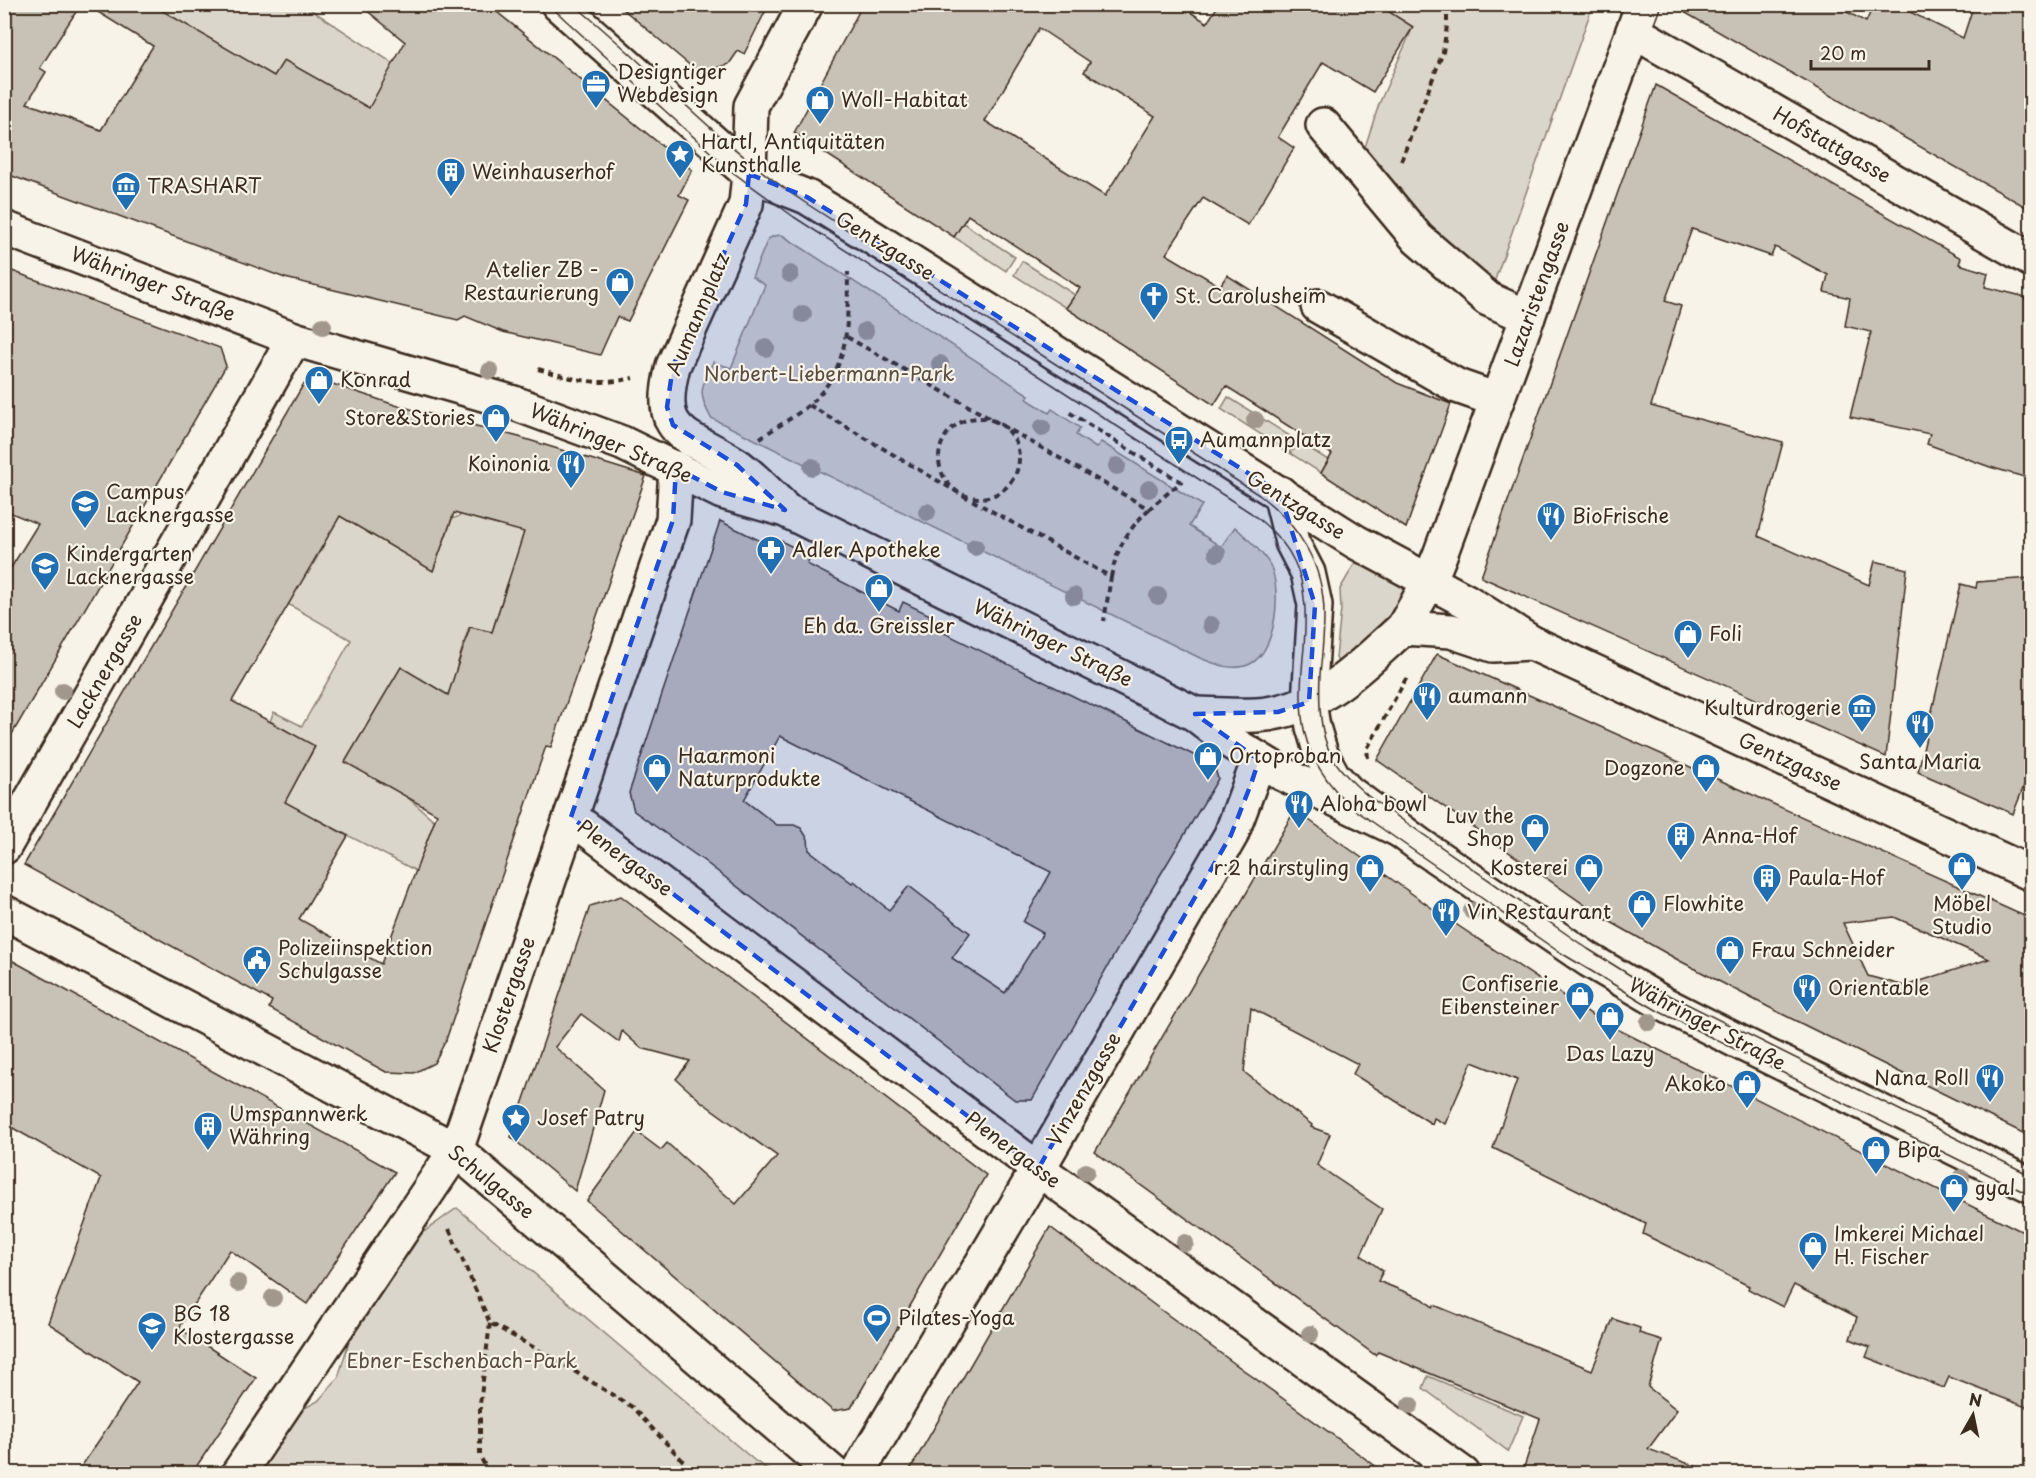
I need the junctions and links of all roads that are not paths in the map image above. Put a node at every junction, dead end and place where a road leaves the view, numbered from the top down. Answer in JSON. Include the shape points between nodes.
{"nodes":[{"id":1,"x":558,"y":4,"type":"edge"},
{"id":2,"x":806,"y":4,"type":"edge"},
{"id":3,"x":1638,"y":18,"type":"edge"},
{"id":4,"x":1323,"y":125,"type":"dead end"},
{"id":5,"x":749,"y":174,"type":"junction"},
{"id":6,"x":4,"y":228,"type":"edge"},
{"id":7,"x":2031,"y":260,"type":"edge"},
{"id":8,"x":1318,"y":306,"type":"dead end"},
{"id":9,"x":1528,"y":317,"type":"junction"},
{"id":10,"x":294,"y":339,"type":"junction"},
{"id":11,"x":1497,"y":400,"type":"junction"},
{"id":12,"x":676,"y":468,"type":"junction"},
{"id":13,"x":1280,"y":493,"type":"junction"},
{"id":14,"x":785,"y":510,"type":"junction"},
{"id":15,"x":1429,"y":582,"type":"junction"},
{"id":16,"x":1403,"y":628,"type":"junction"},
{"id":17,"x":1532,"y":643,"type":"junction"},
{"id":18,"x":1310,"y":702,"type":"junction"},
{"id":19,"x":1195,"y":714,"type":"junction"},
{"id":20,"x":1259,"y":760,"type":"junction"},
{"id":21,"x":571,"y":817,"type":"junction"},
{"id":22,"x":1401,"y":831,"type":"junction"},
{"id":23,"x":4,"y":847,"type":"edge"},
{"id":24,"x":2031,"y":874,"type":"edge"},
{"id":25,"x":4,"y":912,"type":"edge"},
{"id":26,"x":456,"y":1150,"type":"junction"},
{"id":27,"x":1038,"y":1169,"type":"junction"},
{"id":28,"x":2031,"y":1186,"type":"edge"},
{"id":29,"x":238,"y":1473,"type":"edge"},
{"id":30,"x":834,"y":1473,"type":"edge"},
{"id":31,"x":857,"y":1473,"type":"edge"},
{"id":32,"x":1463,"y":1473,"type":"edge"}],
"edges":[{"from":1,"to":5,"type":"street","name":"Gentzgasse"},
{"from":2,"to":5,"type":"street","name":"Aumannplatz","via":[[752,106]]},
{"from":3,"to":7,"type":"street","name":"Hofstattgasse"},
{"from":3,"to":9,"type":"street","name":"Lazaristengasse"},
{"from":4,"to":9,"type":"street","via":[[1418,239],[1488,299]]},
{"from":5,"to":13,"type":"street","name":"Gentzgasse","via":[[827,209]]},
{"from":5,"to":14,"type":"street","name":"Aumannplatz","via":[[746,204],[673,366],[667,407],[673,425],[737,465]]},
{"from":6,"to":10,"type":"street","name":"Währinger Straße"},
{"from":8,"to":11,"type":"street","via":[[1457,386]]},
{"from":9,"to":11,"type":"street","name":"Lazaristengasse"},
{"from":10,"to":12,"type":"street","name":"Währinger Straße","via":[[514,403],[622,443]]},
{"from":10,"to":23,"type":"street","name":"Lacknergasse"},
{"from":11,"to":15,"type":"street","name":"Lazaristengasse"},
{"from":12,"to":14,"type":"street","name":"Währinger Straße","via":[[722,492]]},
{"from":12,"to":21,"type":"street","name":"Klostergasse","via":[[673,520]]},
{"from":13,"to":15,"type":"street","name":"Gentzgasse","via":[[1356,542]]},
{"from":13,"to":18,"type":"street","via":[[1292,542],[1308,573],[1315,605]]},
{"from":14,"to":19,"type":"street","name":"Währinger Straße"},
{"from":15,"to":16,"type":"street"},
{"from":15,"to":17,"type":"street","name":"Gentzgasse"},
{"from":16,"to":17,"type":"street","via":[[1451,631],[1493,645]]},
{"from":16,"to":18,"type":"street","via":[[1341,683]]},
{"from":17,"to":24,"type":"street","name":"Gentzgasse"},
{"from":18,"to":19,"type":"street","name":"Währinger Straße","via":[[1278,712]]},
{"from":18,"to":22,"type":"street","name":"Währinger Straße","via":[[1317,745],[1334,776],[1348,792]]},
{"from":19,"to":20,"type":"street","name":"Währinger Straße"},
{"from":20,"to":22,"type":"street","name":"Währinger Straße"},
{"from":20,"to":27,"type":"street","name":"Vinzenzgasse","via":[[1231,836]]},
{"from":21,"to":26,"type":"street","name":"Klostergasse"},
{"from":21,"to":27,"type":"street","name":"Plenergasse"},
{"from":22,"to":28,"type":"street","name":"Währinger Straße","via":[[1589,960],[1664,1004]]},
{"from":25,"to":26,"type":"street","name":"Schulgasse"},
{"from":26,"to":29,"type":"street","name":"Klostergasse"},
{"from":26,"to":30,"type":"street","name":"Schulgasse"},
{"from":27,"to":31,"type":"street","name":"Vinzenzgasse"},
{"from":27,"to":32,"type":"street","name":"Plenergasse"}]}
